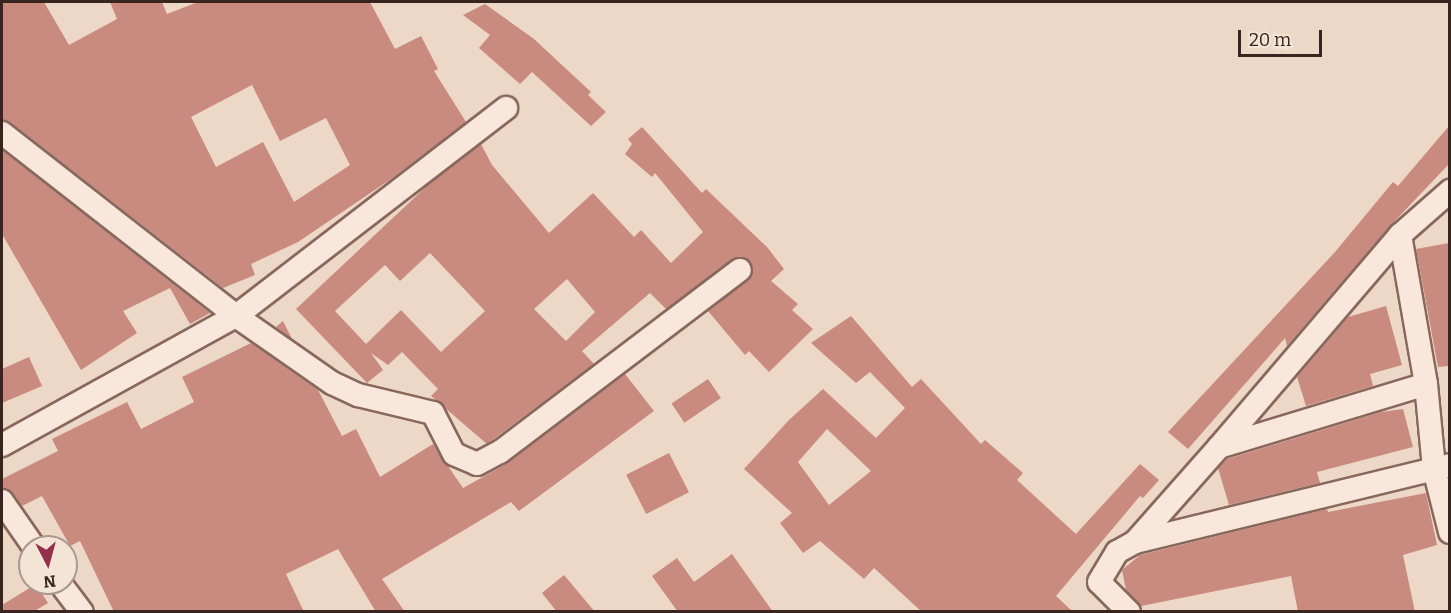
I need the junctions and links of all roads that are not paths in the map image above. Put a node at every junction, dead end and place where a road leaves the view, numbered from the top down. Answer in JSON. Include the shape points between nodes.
{"nodes":[{"id":1,"x":506,"y":108,"type":"dead end"},
{"id":2,"x":2,"y":133,"type":"edge"},
{"id":3,"x":1449,"y":191,"type":"edge"},
{"id":4,"x":1400,"y":235,"type":"junction"},
{"id":5,"x":740,"y":270,"type":"dead end"},
{"id":6,"x":236,"y":316,"type":"junction"},
{"id":7,"x":1426,"y":384,"type":"junction"},
{"id":8,"x":2,"y":445,"type":"edge"},
{"id":9,"x":1219,"y":447,"type":"junction"},
{"id":10,"x":1442,"y":467,"type":"edge"},
{"id":11,"x":2,"y":501,"type":"edge"},
{"id":12,"x":1449,"y":532,"type":"edge"},
{"id":13,"x":26,"y":535,"type":"edge"},
{"id":14,"x":1135,"y":542,"type":"junction"},
{"id":15,"x":69,"y":595,"type":"edge"},
{"id":16,"x":82,"y":612,"type":"edge"},
{"id":17,"x":1129,"y":612,"type":"edge"}],
"edges":[{"from":1,"to":6,"type":"street"},
{"from":2,"to":6,"type":"street"},
{"from":3,"to":4,"type":"street"},
{"from":4,"to":7,"type":"street"},
{"from":4,"to":9,"type":"street"},
{"from":5,"to":6,"type":"street","via":[[500,452],[477,464],[454,454],[434,413],[358,395],[332,383]]},
{"from":6,"to":8,"type":"street"},
{"from":7,"to":9,"type":"street"},
{"from":7,"to":10,"type":"street"},
{"from":9,"to":14,"type":"street"},
{"from":10,"to":12,"type":"street"},
{"from":10,"to":14,"type":"street"},
{"from":11,"to":13,"type":"street"},
{"from":14,"to":17,"type":"street","via":[[1117,552],[1099,582]]},
{"from":15,"to":16,"type":"street"}]}
